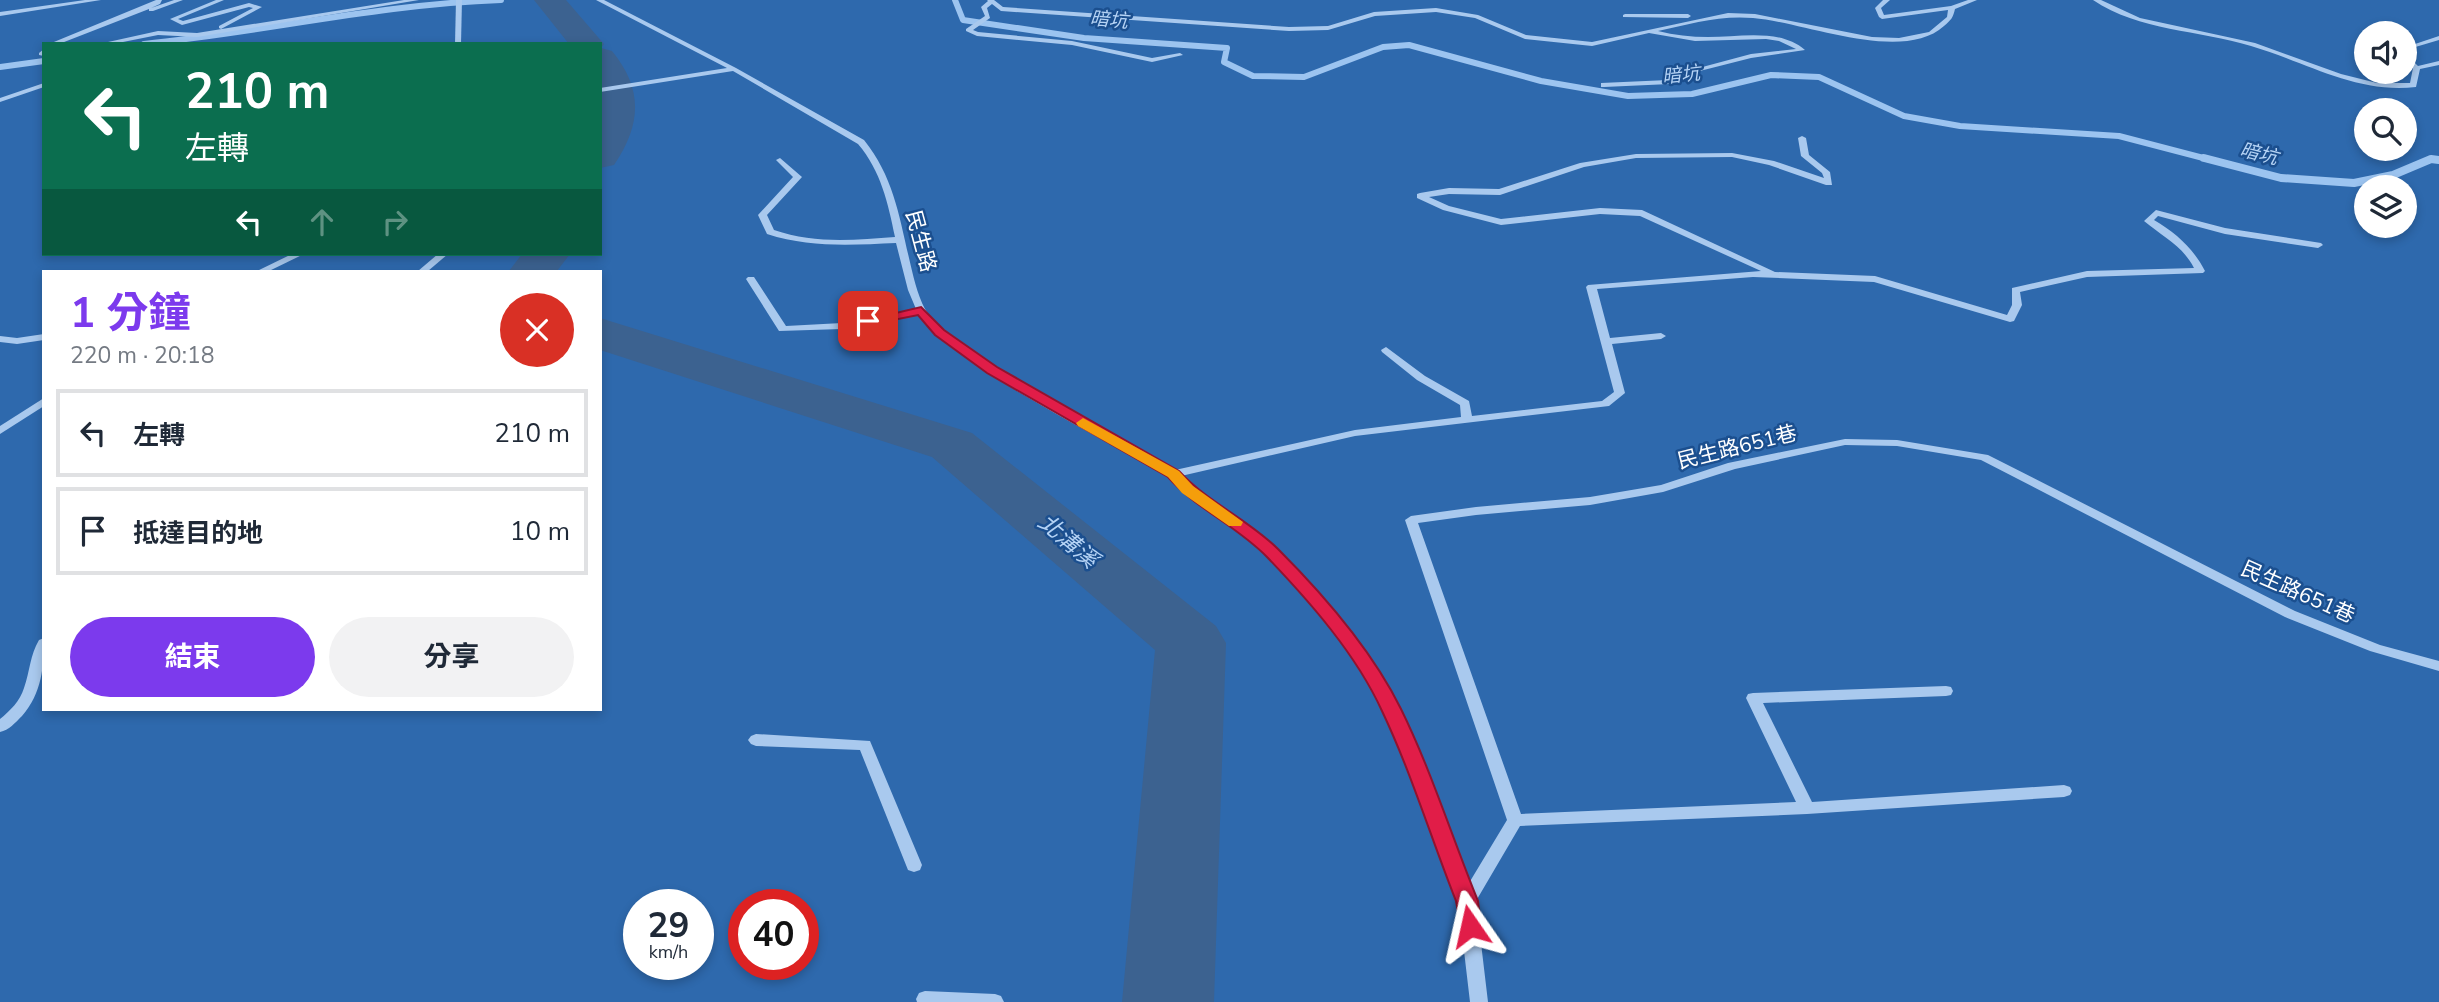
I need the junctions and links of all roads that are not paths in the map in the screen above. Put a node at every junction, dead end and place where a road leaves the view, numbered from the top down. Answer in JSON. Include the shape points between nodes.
{"nodes":[{"id":1,"x":97,"y":0,"type":"edge"},
{"id":2,"x":159,"y":0,"type":"edge"},
{"id":3,"x":180,"y":0,"type":"edge"},
{"id":4,"x":221,"y":0,"type":"edge"},
{"id":5,"x":416,"y":0,"type":"edge"},
{"id":6,"x":599,"y":0,"type":"edge"},
{"id":7,"x":1887,"y":0,"type":"edge"},
{"id":8,"x":1974,"y":0,"type":"edge"},
{"id":9,"x":2096,"y":0,"type":"edge"},
{"id":10,"x":991,"y":1,"type":"edge"},
{"id":11,"x":459,"y":2,"type":"edge"},
{"id":12,"x":1718,"y":7,"type":"dead end"},
{"id":13,"x":1952,"y":8,"type":"junction"},
{"id":14,"x":0,"y":14,"type":"edge"},
{"id":15,"x":1625,"y":16,"type":"dead end"},
{"id":16,"x":122,"y":17,"type":"junction"},
{"id":17,"x":1705,"y":19,"type":"junction"},
{"id":18,"x":1849,"y":25,"type":"dead end"},
{"id":19,"x":1644,"y":31,"type":"junction"},
{"id":20,"x":208,"y":33,"type":"junction"},
{"id":21,"x":2439,"y":37,"type":"edge"},
{"id":22,"x":57,"y":42,"type":"edge"},
{"id":23,"x":112,"y":42,"type":"edge"},
{"id":24,"x":457,"y":42,"type":"edge"},
{"id":25,"x":2417,"y":44,"type":"edge"},
{"id":26,"x":1180,"y":55,"type":"dead end"},
{"id":27,"x":2439,"y":64,"type":"edge"},
{"id":28,"x":2417,"y":68,"type":"edge"},
{"id":29,"x":734,"y":69,"type":"junction"},
{"id":30,"x":2354,"y":80,"type":"edge"},
{"id":31,"x":2373,"y":84,"type":"edge"},
{"id":32,"x":2413,"y":84,"type":"edge"},
{"id":33,"x":1604,"y":85,"type":"dead end"},
{"id":34,"x":42,"y":86,"type":"edge"},
{"id":35,"x":602,"y":90,"type":"edge"},
{"id":36,"x":0,"y":100,"type":"edge"},
{"id":37,"x":1802,"y":138,"type":"dead end"},
{"id":38,"x":780,"y":160,"type":"dead end"},
{"id":39,"x":899,"y":240,"type":"junction"},
{"id":40,"x":2318,"y":245,"type":"dead end"},
{"id":41,"x":295,"y":256,"type":"edge"},
{"id":42,"x":441,"y":256,"type":"edge"},
{"id":43,"x":264,"y":270,"type":"edge"},
{"id":44,"x":424,"y":270,"type":"edge"},
{"id":45,"x":1776,"y":275,"type":"junction"},
{"id":46,"x":751,"y":279,"type":"dead end"},
{"id":47,"x":921,"y":311,"type":"junction"},
{"id":48,"x":1661,"y":336,"type":"dead end"},
{"id":49,"x":42,"y":337,"type":"edge"},
{"id":50,"x":0,"y":339,"type":"edge"},
{"id":51,"x":1606,"y":342,"type":"junction"},
{"id":52,"x":1386,"y":350,"type":"dead end"},
{"id":53,"x":42,"y":402,"type":"edge"},
{"id":54,"x":1467,"y":421,"type":"junction"},
{"id":55,"x":0,"y":431,"type":"edge"},
{"id":56,"x":1173,"y":474,"type":"junction"},
{"id":57,"x":42,"y":646,"type":"edge"},
{"id":58,"x":2439,"y":666,"type":"edge"},
{"id":59,"x":1946,"y":691,"type":"dead end"},
{"id":60,"x":0,"y":727,"type":"edge"},
{"id":61,"x":755,"y":740,"type":"dead end"},
{"id":62,"x":2064,"y":791,"type":"dead end"},
{"id":63,"x":1808,"y":808,"type":"junction"},
{"id":64,"x":1516,"y":820,"type":"junction"},
{"id":65,"x":914,"y":865,"type":"dead end"},
{"id":66,"x":1467,"y":901,"type":"junction"},
{"id":67,"x":925,"y":999,"type":"dead end"},
{"id":68,"x":975,"y":1001,"type":"edge"},
{"id":69,"x":995,"y":1002,"type":"edge"},
{"id":70,"x":1479,"y":1002,"type":"edge"}],
"edges":[{"from":1,"to":14,"type":"street"},
{"from":2,"to":16,"type":"street"},
{"from":3,"to":16,"type":"street"},
{"from":4,"to":20,"type":"street","via":[[173,19],[182,23],[249,5],[259,7]]},
{"from":5,"to":20,"type":"street"},
{"from":6,"to":29,"type":"street","name":"民生路"},
{"from":7,"to":13,"type":"street","via":[[1878,8],[1882,17]]},
{"from":8,"to":13,"type":"street"},
{"from":9,"to":30,"type":"street","via":[[2138,19],[2215,34]]},
{"from":10,"to":19,"type":"street","via":[[1002,9],[1289,29],[1328,28],[1374,14],[1436,10],[1476,16],[1535,39],[1592,44]]},
{"from":10,"to":26,"type":"street","via":[[984,7],[988,17],[968,30],[1072,43],[1152,60]]},
{"from":11,"to":24,"type":"street"},
{"from":12,"to":17,"type":"street"},
{"from":13,"to":18,"type":"street","via":[[1950,18],[1926,37],[1899,38]]},
{"from":15,"to":17,"type":"street"},
{"from":16,"to":22,"type":"street"},
{"from":17,"to":19,"type":"street"},
{"from":19,"to":33,"type":"street","via":[[1693,39],[1768,38],[1794,42],[1802,50],[1751,56],[1682,74],[1670,82]]},
{"from":20,"to":23,"type":"street","via":[[158,33]]},
{"from":21,"to":25,"type":"street"},
{"from":27,"to":28,"type":"street"},
{"from":29,"to":35,"type":"street"},
{"from":29,"to":39,"type":"street","name":"民生路","via":[[874,153],[882,167]]},
{"from":31,"to":32,"type":"street"},
{"from":34,"to":36,"type":"street"},
{"from":37,"to":45,"type":"street","via":[[1805,156],[1826,172],[1829,183],[1732,155],[1636,156],[1583,165],[1500,192],[1449,191],[1420,196],[1501,222],[1600,211],[1642,213]]},
{"from":38,"to":39,"type":"street","via":[[798,177],[762,215],[770,232],[794,242],[820,244]]},
{"from":39,"to":47,"type":"street","name":"民生路"},
{"from":40,"to":45,"type":"street","via":[[2225,231],[2156,214],[2148,220],[2192,252],[2200,271],[2087,274],[2015,290],[2017,305],[2010,319],[1875,279]]},
{"from":41,"to":43,"type":"street"},
{"from":42,"to":44,"type":"street"},
{"from":45,"to":51,"type":"street","via":[[1591,287]]},
{"from":46,"to":47,"type":"street","via":[[783,329],[842,326]]},
{"from":47,"to":56,"type":"street","name":"民生路","via":[[939,332],[992,370]]},
{"from":48,"to":51,"type":"street"},
{"from":49,"to":50,"type":"street"},
{"from":51,"to":54,"type":"street","via":[[1620,393],[1605,404]]},
{"from":52,"to":54,"type":"street","via":[[1421,378],[1465,402]]},
{"from":53,"to":55,"type":"street"},
{"from":54,"to":56,"type":"street","via":[[1355,433]]},
{"from":56,"to":66,"type":"street","name":"民生路","via":[[1187,490],[1271,551],[1352,647],[1391,709]]},
{"from":57,"to":60,"type":"street","via":[[32,690]]},
{"from":58,"to":64,"type":"street","name":"民生路651巷","via":[[2375,648],[2290,614],[1983,457],[1897,443],[1845,442],[1627,495],[1411,520]]},
{"from":59,"to":63,"type":"lane","via":[[1753,698]]},
{"from":61,"to":65,"type":"street","via":[[865,745]]},
{"from":62,"to":63,"type":"street"},
{"from":63,"to":64,"type":"street"},
{"from":64,"to":66,"type":"street"},
{"from":66,"to":70,"type":"street","name":"民生路"},
{"from":67,"to":68,"type":"street"},
{"from":68,"to":69,"type":"street"}]}
